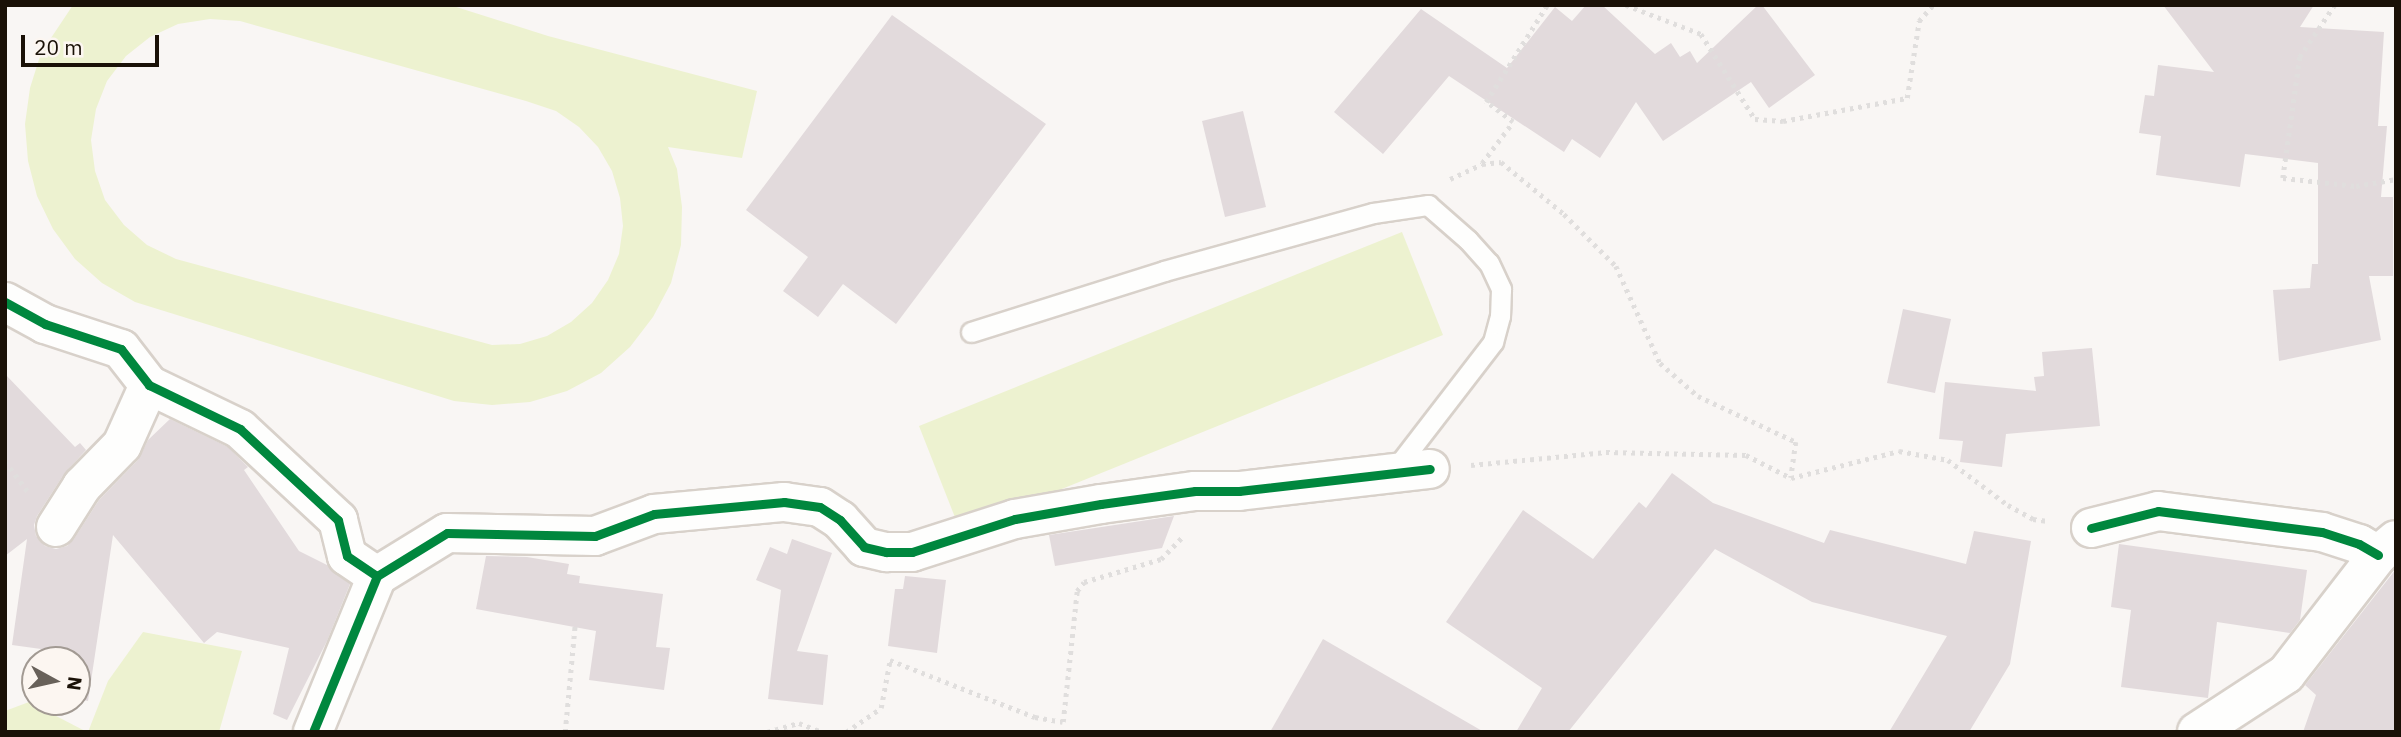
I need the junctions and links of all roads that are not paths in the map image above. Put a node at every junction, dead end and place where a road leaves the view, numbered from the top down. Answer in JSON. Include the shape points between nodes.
{"nodes":[{"id":1,"x":5,"y":302,"type":"edge"},
{"id":2,"x":971,"y":332,"type":"dead end"},
{"id":3,"x":149,"y":385,"type":"junction"},
{"id":4,"x":1430,"y":469,"type":"road end"},
{"id":5,"x":1391,"y":474,"type":"junction"},
{"id":6,"x":56,"y":527,"type":"dead end"},
{"id":7,"x":2091,"y":528,"type":"road end"},
{"id":8,"x":2387,"y":547,"type":"edge"},
{"id":9,"x":377,"y":576,"type":"junction"},
{"id":10,"x":313,"y":732,"type":"edge"},
{"id":11,"x":2197,"y":732,"type":"edge"}],
"edges":[{"from":1,"to":3,"type":"street","via":[[45,324],[121,349]]},
{"from":2,"to":5,"type":"lane","via":[[1164,271],[1373,213],[1428,205],[1489,263],[1501,289],[1500,316],[1493,342]]},
{"from":3,"to":6,"type":"street","via":[[122,445],[82,486]]},
{"from":3,"to":9,"type":"street","via":[[240,429],[338,520],[347,556]]},
{"from":4,"to":5,"type":"street"},
{"from":5,"to":9,"type":"street","via":[[1239,491],[1195,491],[1015,519],[912,552],[864,547],[840,520],[820,507],[784,502],[654,513],[596,536],[447,533]]},
{"from":7,"to":8,"type":"street","via":[[2158,511],[2322,532]]},
{"from":8,"to":11,"type":"street","via":[[2286,674]]},
{"from":9,"to":10,"type":"street"}]}
